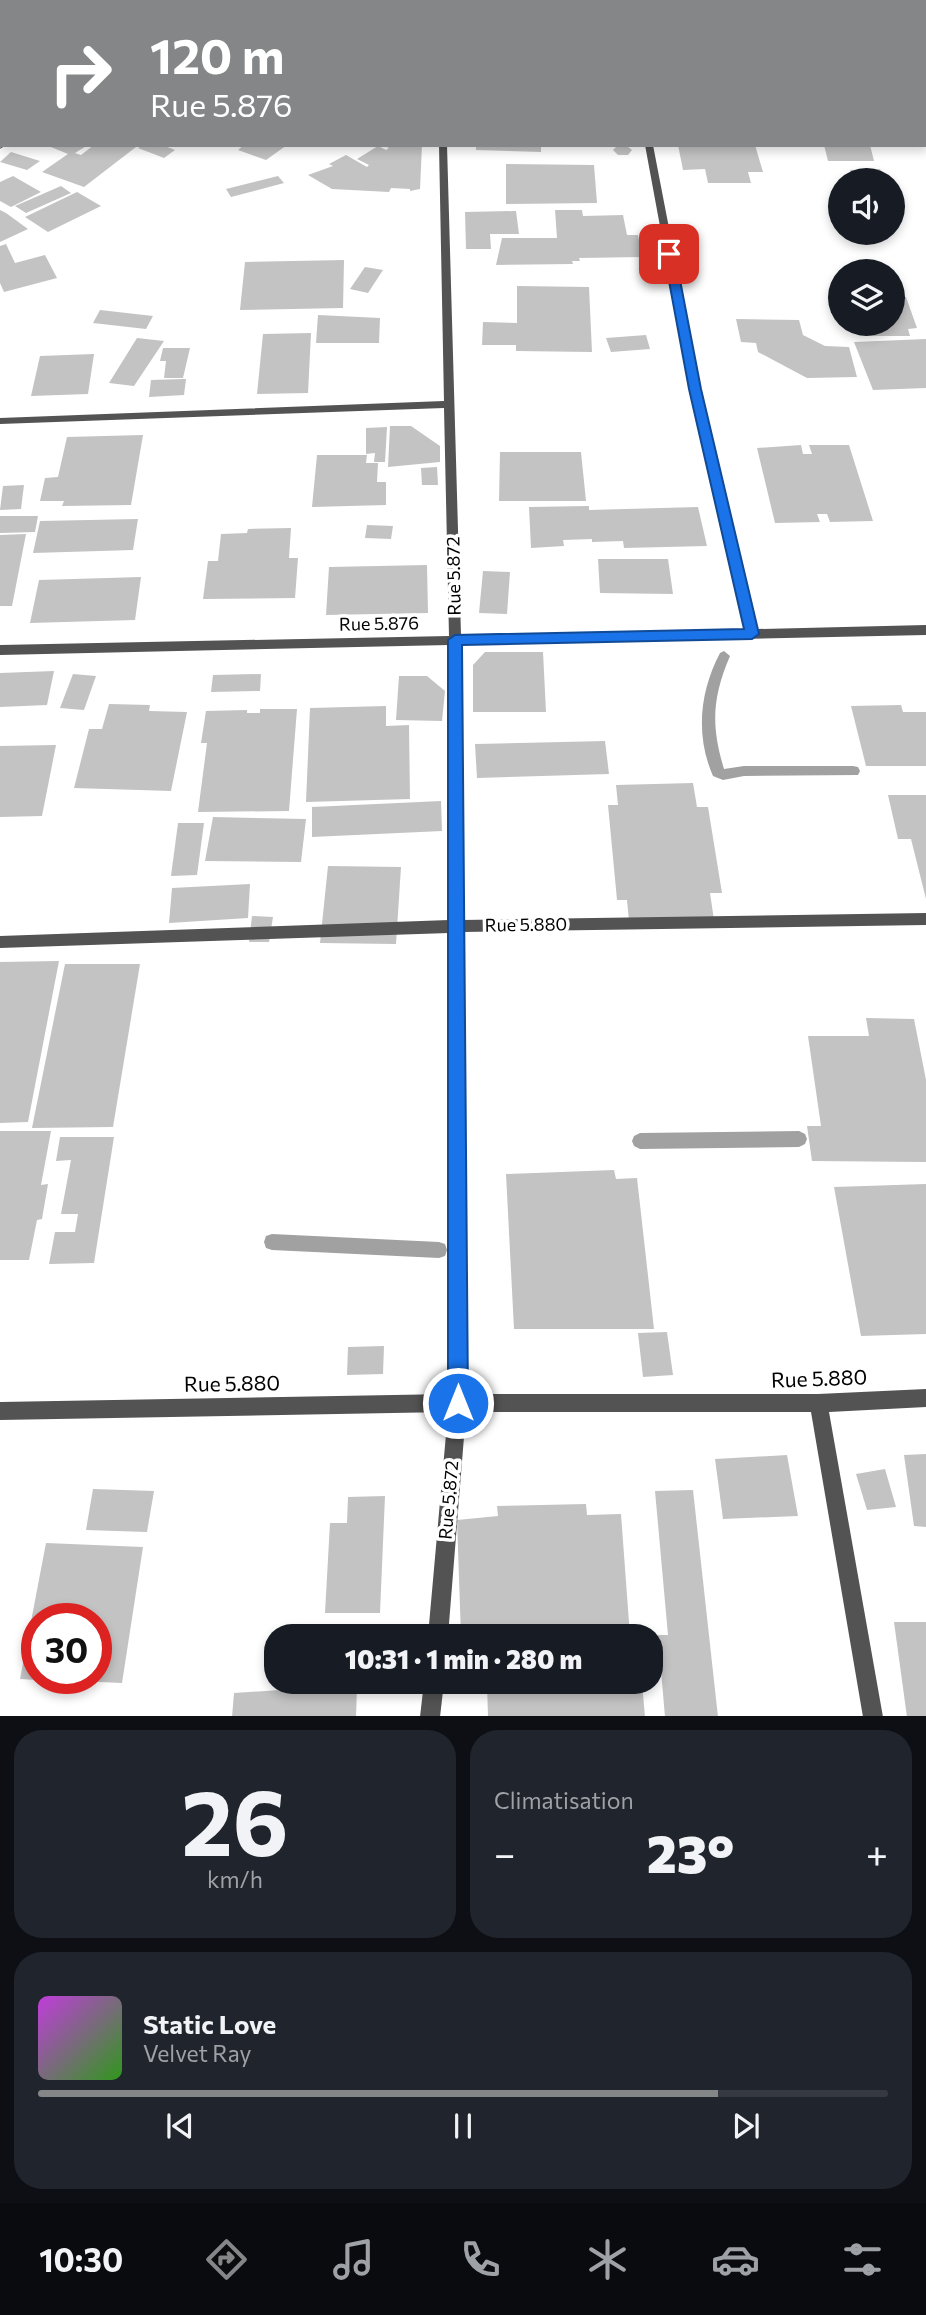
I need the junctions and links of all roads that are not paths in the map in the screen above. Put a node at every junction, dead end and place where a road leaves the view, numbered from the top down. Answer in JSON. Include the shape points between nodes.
{"nodes":[{"id":1,"x":443,"y":147,"type":"edge"},
{"id":2,"x":649,"y":147,"type":"edge"},
{"id":3,"x":450,"y":404,"type":"junction"},
{"id":4,"x":0,"y":421,"type":"edge"},
{"id":5,"x":926,"y":630,"type":"edge"},
{"id":6,"x":752,"y":634,"type":"junction"},
{"id":7,"x":455,"y":640,"type":"junction"},
{"id":8,"x":0,"y":650,"type":"edge"},
{"id":9,"x":926,"y":919,"type":"edge"},
{"id":10,"x":456,"y":926,"type":"junction"},
{"id":11,"x":0,"y":942,"type":"edge"},
{"id":12,"x":926,"y":1398,"type":"edge"},
{"id":13,"x":458,"y":1403,"type":"junction"},
{"id":14,"x":818,"y":1403,"type":"junction"},
{"id":15,"x":0,"y":1411,"type":"edge"},
{"id":16,"x":439,"y":1624,"type":"edge"},
{"id":17,"x":432,"y":1694,"type":"edge"},
{"id":18,"x":430,"y":1716,"type":"edge"},
{"id":19,"x":873,"y":1716,"type":"edge"}],
"edges":[{"from":1,"to":3,"type":"street","name":"Rue 5.872"},
{"from":2,"to":6,"type":"street","via":[[695,389]]},
{"from":3,"to":4,"type":"street"},
{"from":3,"to":7,"type":"street","name":"Rue 5.872"},
{"from":5,"to":6,"type":"street","name":"Rue 5.876"},
{"from":6,"to":7,"type":"street","name":"Rue 5.876"},
{"from":7,"to":8,"type":"street","name":"Rue 5.876"},
{"from":7,"to":10,"type":"street","name":"Rue 5.872"},
{"from":9,"to":10,"type":"street","name":"Rue 5.880"},
{"from":10,"to":11,"type":"street","name":"Rue 5.880"},
{"from":10,"to":13,"type":"street","name":"Rue 5.872"},
{"from":12,"to":14,"type":"street","name":"Rue 5.880"},
{"from":13,"to":14,"type":"street","name":"Rue 5.880"},
{"from":13,"to":15,"type":"street","name":"Rue 5.880"},
{"from":13,"to":16,"type":"street","name":"Rue 5.872"},
{"from":14,"to":19,"type":"street"},
{"from":17,"to":18,"type":"street"}]}
